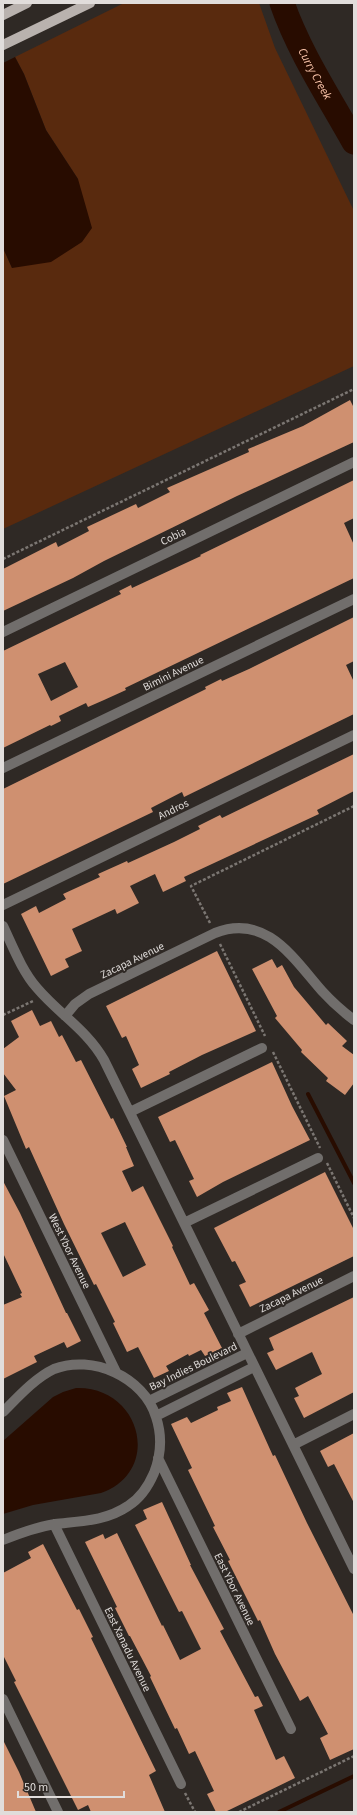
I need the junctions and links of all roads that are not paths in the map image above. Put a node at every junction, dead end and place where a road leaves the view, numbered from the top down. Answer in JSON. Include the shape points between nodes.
{"nodes":[{"id":1,"x":28,"y":3,"type":"edge"},
{"id":2,"x":90,"y":3,"type":"edge"},
{"id":3,"x":3,"y":15,"type":"edge"},
{"id":4,"x":3,"y":45,"type":"edge"},
{"id":5,"x":354,"y":462,"type":"edge"},
{"id":6,"x":354,"y":599,"type":"edge"},
{"id":7,"x":3,"y":632,"type":"edge"},
{"id":8,"x":354,"y":735,"type":"edge"},
{"id":9,"x":3,"y":768,"type":"edge"},
{"id":10,"x":3,"y":905,"type":"edge"},
{"id":11,"x":3,"y":926,"type":"edge"},
{"id":12,"x":65,"y":1016,"type":"junction"},
{"id":13,"x":354,"y":1020,"type":"edge"},
{"id":14,"x":262,"y":1048,"type":"dead end"},
{"id":15,"x":130,"y":1112,"type":"junction"},
{"id":16,"x":3,"y":1140,"type":"edge"},
{"id":17,"x":322,"y":1158,"type":"road end"},
{"id":18,"x":184,"y":1223,"type":"junction"},
{"id":19,"x":354,"y":1276,"type":"edge"},
{"id":20,"x":238,"y":1334,"type":"junction"},
{"id":21,"x":247,"y":1353,"type":"junction"},
{"id":22,"x":254,"y":1368,"type":"junction"},
{"id":23,"x":116,"y":1372,"type":"junction"},
{"id":24,"x":153,"y":1409,"type":"junction"},
{"id":25,"x":3,"y":1412,"type":"edge"},
{"id":26,"x":354,"y":1414,"type":"edge"},
{"id":27,"x":293,"y":1445,"type":"junction"},
{"id":28,"x":158,"y":1458,"type":"junction"},
{"id":29,"x":54,"y":1524,"type":"junction"},
{"id":30,"x":3,"y":1540,"type":"edge"},
{"id":31,"x":350,"y":1552,"type":"edge"},
{"id":32,"x":354,"y":1569,"type":"edge"},
{"id":33,"x":3,"y":1699,"type":"edge"},
{"id":34,"x":291,"y":1729,"type":"dead end"},
{"id":35,"x":180,"y":1784,"type":"road end"},
{"id":36,"x":58,"y":1812,"type":"edge"}],
"edges":[{"from":1,"to":3,"type":"main road"},
{"from":2,"to":4,"type":"main road"},
{"from":5,"to":7,"type":"street","name":"Cobia"},
{"from":6,"to":9,"type":"street","name":"Bimini Avenue"},
{"from":8,"to":10,"type":"street","name":"Andros"},
{"from":11,"to":12,"type":"street","via":[[28,976],[43,996]]},
{"from":12,"to":13,"type":"street","name":"Zacapa Avenue","via":[[85,996],[215,933],[239,928],[269,936]]},
{"from":12,"to":15,"type":"street","via":[[97,1047]]},
{"from":14,"to":15,"type":"street"},
{"from":15,"to":18,"type":"street"},
{"from":16,"to":23,"type":"street","name":"West Ybor Avenue"},
{"from":17,"to":18,"type":"street"},
{"from":18,"to":20,"type":"street"},
{"from":19,"to":20,"type":"street","name":"Zacapa Avenue"},
{"from":20,"to":21,"type":"street"},
{"from":21,"to":22,"type":"street"},
{"from":21,"to":24,"type":"street","name":"Bay Indies Boulevard"},
{"from":22,"to":24,"type":"street"},
{"from":22,"to":27,"type":"street"},
{"from":23,"to":24,"type":"street","via":[[134,1385]]},
{"from":23,"to":25,"type":"street","via":[[91,1364],[60,1367],[43,1376]]},
{"from":24,"to":28,"type":"street","via":[[160,1436]]},
{"from":26,"to":27,"type":"street"},
{"from":27,"to":31,"type":"street"},
{"from":28,"to":29,"type":"street","via":[[145,1491],[128,1507],[99,1519]]},
{"from":28,"to":34,"type":"street","name":"East Ybor Avenue"},
{"from":29,"to":30,"type":"street"},
{"from":29,"to":35,"type":"street","name":"East Xanadu Avenue"},
{"from":31,"to":32,"type":"street"},
{"from":33,"to":36,"type":"street"}]}
